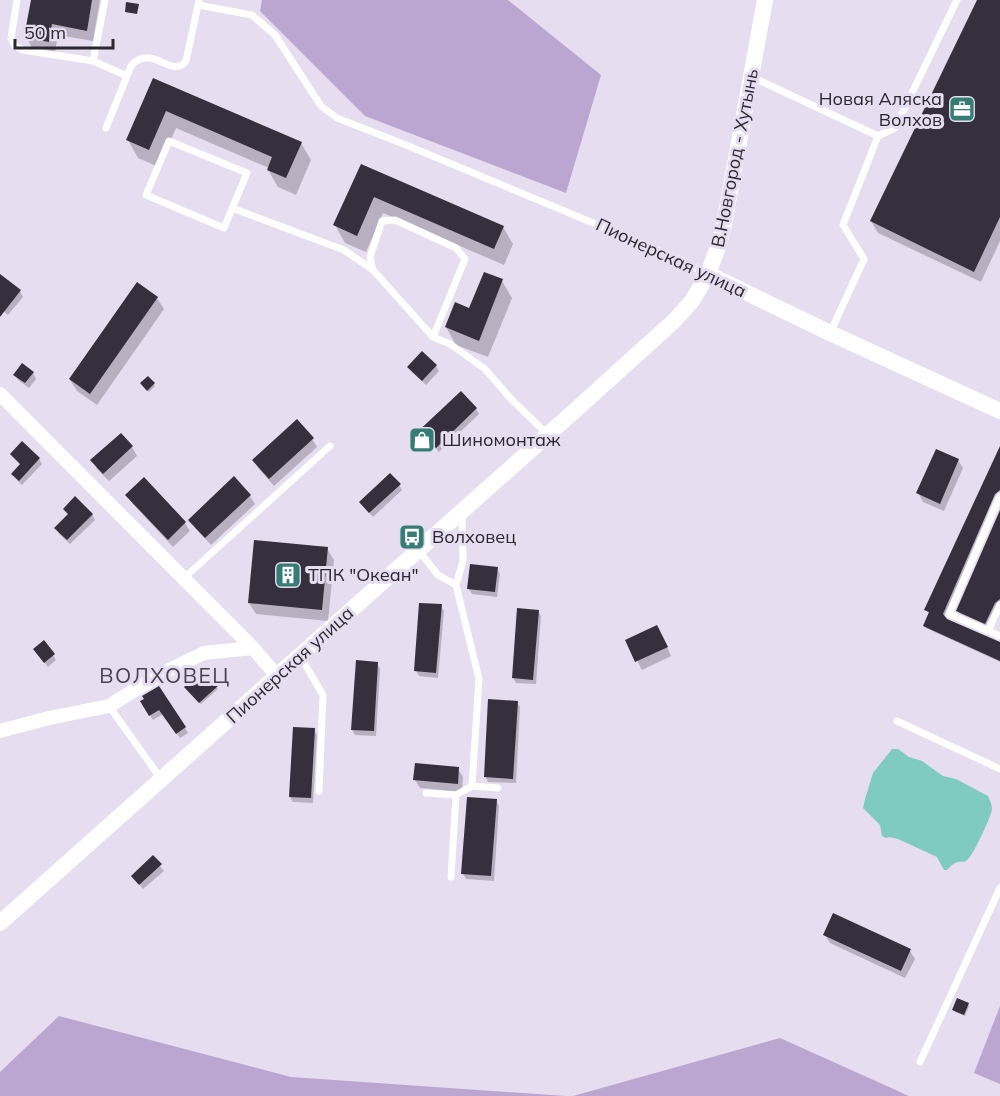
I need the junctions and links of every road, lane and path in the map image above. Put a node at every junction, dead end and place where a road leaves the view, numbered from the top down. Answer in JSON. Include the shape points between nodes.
{"nodes":[{"id":1,"x":17,"y":0,"type":"edge"},
{"id":2,"x":105,"y":0,"type":"edge"},
{"id":3,"x":765,"y":0,"type":"edge"},
{"id":4,"x":957,"y":0,"type":"edge"},
{"id":5,"x":198,"y":2,"type":"edge"},
{"id":6,"x":93,"y":61,"type":"junction"},
{"id":7,"x":127,"y":76,"type":"junction"},
{"id":8,"x":751,"y":76,"type":"junction"},
{"id":9,"x":106,"y":128,"type":"dead end"},
{"id":10,"x":878,"y":136,"type":"junction"},
{"id":11,"x":232,"y":208,"type":"junction"},
{"id":12,"x":373,"y":270,"type":"junction"},
{"id":13,"x":708,"y":274,"type":"junction"},
{"id":14,"x":830,"y":333,"type":"junction"},
{"id":15,"x":433,"y":337,"type":"junction"},
{"id":16,"x":633,"y":358,"type":"joint"},
{"id":17,"x":0,"y":394,"type":"edge"},
{"id":18,"x":1000,"y":411,"type":"edge"},
{"id":19,"x":549,"y":433,"type":"junction"},
{"id":20,"x":330,"y":446,"type":"dead end"},
{"id":21,"x":1000,"y":496,"type":"edge"},
{"id":22,"x":462,"y":512,"type":"junction"},
{"id":23,"x":418,"y":550,"type":"junction"},
{"id":24,"x":184,"y":578,"type":"junction"},
{"id":25,"x":456,"y":585,"type":"junction"},
{"id":26,"x":1000,"y":605,"type":"edge"},
{"id":27,"x":988,"y":631,"type":"junction"},
{"id":28,"x":1000,"y":636,"type":"edge"},
{"id":29,"x":253,"y":648,"type":"junction"},
{"id":30,"x":300,"y":656,"type":"junction"},
{"id":31,"x":277,"y":676,"type":"junction"},
{"id":32,"x":109,"y":706,"type":"junction"},
{"id":33,"x":897,"y":721,"type":"dead end"},
{"id":34,"x":0,"y":731,"type":"edge"},
{"id":35,"x":1000,"y":769,"type":"edge"},
{"id":36,"x":161,"y":779,"type":"junction"},
{"id":37,"x":472,"y":786,"type":"junction"},
{"id":38,"x":498,"y":788,"type":"dead end"},
{"id":39,"x":319,"y":791,"type":"dead end"},
{"id":40,"x":426,"y":793,"type":"dead end"},
{"id":41,"x":456,"y":795,"type":"junction"},
{"id":42,"x":451,"y":877,"type":"dead end"},
{"id":43,"x":1000,"y":888,"type":"edge"},
{"id":44,"x":0,"y":923,"type":"edge"},
{"id":45,"x":920,"y":1062,"type":"dead end"}],
"edges":[{"from":1,"to":6,"type":"lane","via":[[10,38],[15,46]]},
{"from":2,"to":6,"type":"lane"},
{"from":3,"to":8,"type":"street","name":"В.Новгород - Хутынь"},
{"from":4,"to":10,"type":"lane","via":[[895,128]]},
{"from":5,"to":7,"type":"lane","via":[[183,65],[143,57],[131,66]]},
{"from":5,"to":13,"type":"lane","name":"Пионерская улица","via":[[252,15],[275,35],[321,106],[337,118],[660,250]]},
{"from":6,"to":7,"type":"lane"},
{"from":7,"to":9,"type":"lane"},
{"from":8,"to":10,"type":"lane"},
{"from":8,"to":13,"type":"street","name":"В.Новгород - Хутынь","via":[[724,224]]},
{"from":10,"to":14,"type":"lane","via":[[843,225],[864,259]]},
{"from":11,"to":11,"type":"lane","via":[[247,173],[168,141],[146,195],[224,228]]},
{"from":11,"to":12,"type":"lane","via":[[344,250]]},
{"from":12,"to":15,"type":"lane"},
{"from":12,"to":15,"type":"lane","via":[[370,257],[382,221],[395,220],[456,248],[465,259]]},
{"from":13,"to":14,"type":"street","name":"Пионерская улица"},
{"from":13,"to":16,"type":"street","name":"В.Новгород - Хутынь","via":[[692,301]]},
{"from":14,"to":18,"type":"street","name":"Пионерская улица"},
{"from":15,"to":19,"type":"lane","via":[[485,369]]},
{"from":16,"to":19,"type":"street","name":"Пионерская улица"},
{"from":17,"to":24,"type":"street"},
{"from":19,"to":22,"type":"street","name":"Пионерская улица"},
{"from":20,"to":24,"type":"lane"},
{"from":21,"to":27,"type":"lane","via":[[948,614]]},
{"from":22,"to":23,"type":"street","name":"Пионерская улица"},
{"from":22,"to":25,"type":"lane","via":[[463,561]]},
{"from":23,"to":25,"type":"lane","via":[[438,575]]},
{"from":23,"to":30,"type":"street","name":"Пионерская улица"},
{"from":24,"to":29,"type":"street"},
{"from":25,"to":37,"type":"lane","via":[[479,679]]},
{"from":26,"to":27,"type":"lane"},
{"from":27,"to":28,"type":"lane"},
{"from":29,"to":31,"type":"street"},
{"from":29,"to":32,"type":"street","via":[[204,653]]},
{"from":30,"to":31,"type":"street","name":"Пионерская улица"},
{"from":30,"to":39,"type":"lane","via":[[323,695]]},
{"from":31,"to":36,"type":"street","name":"Пионерская улица"},
{"from":32,"to":34,"type":"street"},
{"from":32,"to":36,"type":"lane"},
{"from":33,"to":35,"type":"lane"},
{"from":36,"to":44,"type":"street","name":"Пионерская улица"},
{"from":37,"to":38,"type":"lane"},
{"from":37,"to":41,"type":"lane"},
{"from":40,"to":41,"type":"lane"},
{"from":41,"to":42,"type":"lane"},
{"from":43,"to":45,"type":"lane"}]}
